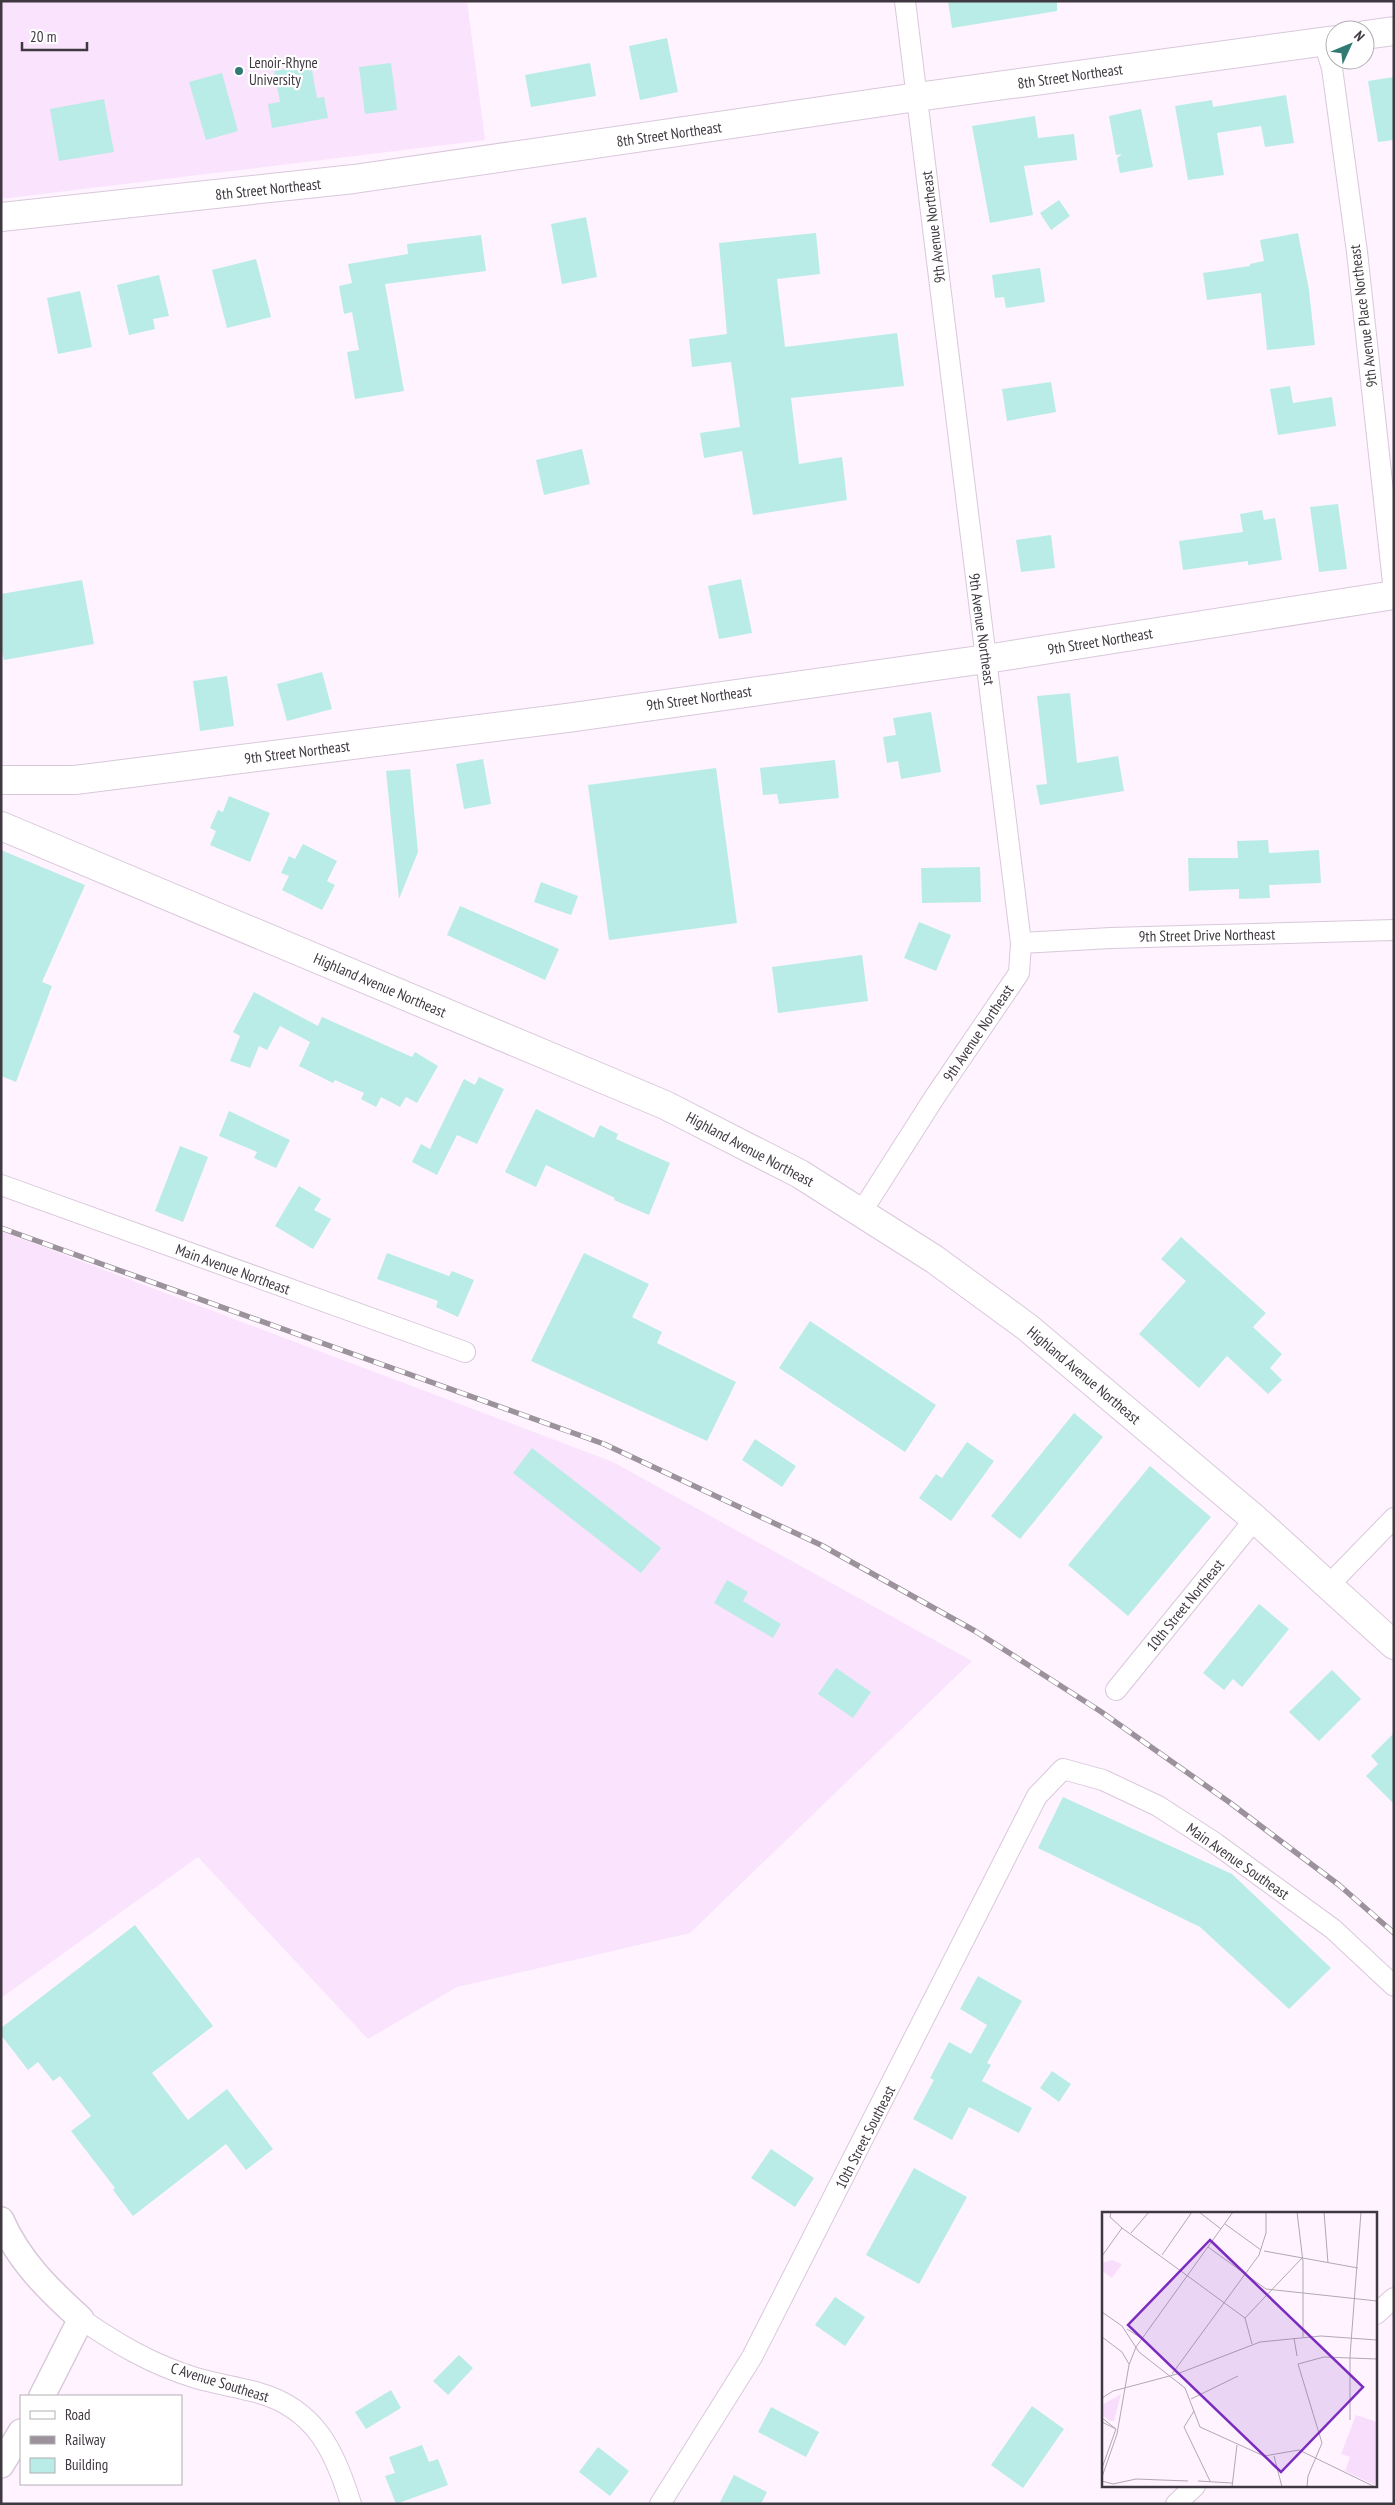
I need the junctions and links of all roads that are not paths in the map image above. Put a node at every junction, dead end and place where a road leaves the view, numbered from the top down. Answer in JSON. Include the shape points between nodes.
{"nodes":[{"id":1,"x":905,"y":1,"type":"edge"},
{"id":2,"x":1394,"y":30,"type":"edge"},
{"id":3,"x":1375,"y":33,"type":"edge"},
{"id":4,"x":1325,"y":42,"type":"edge"},
{"id":5,"x":1332,"y":70,"type":"edge"},
{"id":6,"x":917,"y":97,"type":"junction"},
{"id":7,"x":1,"y":217,"type":"edge"},
{"id":8,"x":1394,"y":594,"type":"edge"},
{"id":9,"x":986,"y":659,"type":"junction"},
{"id":10,"x":1,"y":780,"type":"edge"},
{"id":11,"x":1,"y":826,"type":"edge"},
{"id":12,"x":1394,"y":930,"type":"edge"},
{"id":13,"x":1021,"y":943,"type":"junction"},
{"id":14,"x":1,"y":1185,"type":"edge"},
{"id":15,"x":862,"y":1211,"type":"junction"},
{"id":16,"x":465,"y":1352,"type":"dead end"},
{"id":17,"x":1394,"y":1518,"type":"edge"},
{"id":18,"x":1255,"y":1519,"type":"junction"},
{"id":19,"x":1329,"y":1585,"type":"junction"},
{"id":20,"x":1394,"y":1645,"type":"edge"},
{"id":21,"x":1116,"y":1690,"type":"dead end"},
{"id":22,"x":1063,"y":1769,"type":"joint"},
{"id":23,"x":1394,"y":1986,"type":"edge"},
{"id":24,"x":1,"y":2220,"type":"edge"},
{"id":25,"x":1394,"y":2298,"type":"edge"},
{"id":26,"x":1378,"y":2312,"type":"edge"},
{"id":27,"x":81,"y":2319,"type":"junction"},
{"id":28,"x":43,"y":2395,"type":"edge"},
{"id":29,"x":20,"y":2434,"type":"edge"},
{"id":30,"x":1,"y":2465,"type":"edge"},
{"id":31,"x":1193,"y":2488,"type":"edge"},
{"id":32,"x":351,"y":2504,"type":"edge"},
{"id":33,"x":660,"y":2504,"type":"edge"},
{"id":34,"x":1176,"y":2504,"type":"edge"}],
"edges":[{"from":1,"to":6,"type":"street","name":"9th Avenue Northeast"},
{"from":2,"to":3,"type":"main road"},
{"from":4,"to":6,"type":"main road","name":"8th Street Northeast"},
{"from":5,"to":8,"type":"street","name":"9th Avenue Place Northeast"},
{"from":6,"to":7,"type":"main road","name":"8th Street Northeast","via":[[354,179]]},
{"from":6,"to":9,"type":"street","name":"9th Avenue Northeast"},
{"from":8,"to":9,"type":"main road","name":"9th Street Northeast"},
{"from":9,"to":10,"type":"main road","name":"9th Street Northeast","via":[[567,718],[75,780]]},
{"from":9,"to":13,"type":"street","name":"9th Avenue Northeast"},
{"from":11,"to":15,"type":"main road","name":"Highland Avenue Northeast","via":[[665,1105],[756,1150]]},
{"from":12,"to":13,"type":"street","name":"9th Street Drive Northeast"},
{"from":13,"to":15,"type":"street","name":"9th Avenue Northeast","via":[[1020,973],[936,1095]]},
{"from":14,"to":16,"type":"street","name":"Main Avenue Northeast"},
{"from":15,"to":18,"type":"main road","name":"Highland Avenue Northeast","via":[[1027,1327]]},
{"from":17,"to":19,"type":"street"},
{"from":18,"to":19,"type":"main road","name":"Highland Avenue Northeast"},
{"from":18,"to":21,"type":"street","name":"10th Street Northeast"},
{"from":19,"to":20,"type":"main road","name":"Highland Avenue Northeast"},
{"from":22,"to":23,"type":"street","name":"Main Avenue Southeast","via":[[1103,1780],[1142,1799],[1215,1843],[1333,1929]]},
{"from":22,"to":33,"type":"street","name":"10th Street Southeast","via":[[1037,1796],[752,2357]]},
{"from":24,"to":27,"type":"street","name":"C Avenue Southeast","via":[[39,2281]]},
{"from":25,"to":26,"type":"street"},
{"from":27,"to":28,"type":"street"},
{"from":27,"to":32,"type":"street","name":"C Avenue Southeast","via":[[148,2360],[195,2378],[258,2392],[310,2420],[329,2446]]},
{"from":29,"to":30,"type":"street"},
{"from":31,"to":34,"type":"street"}]}
